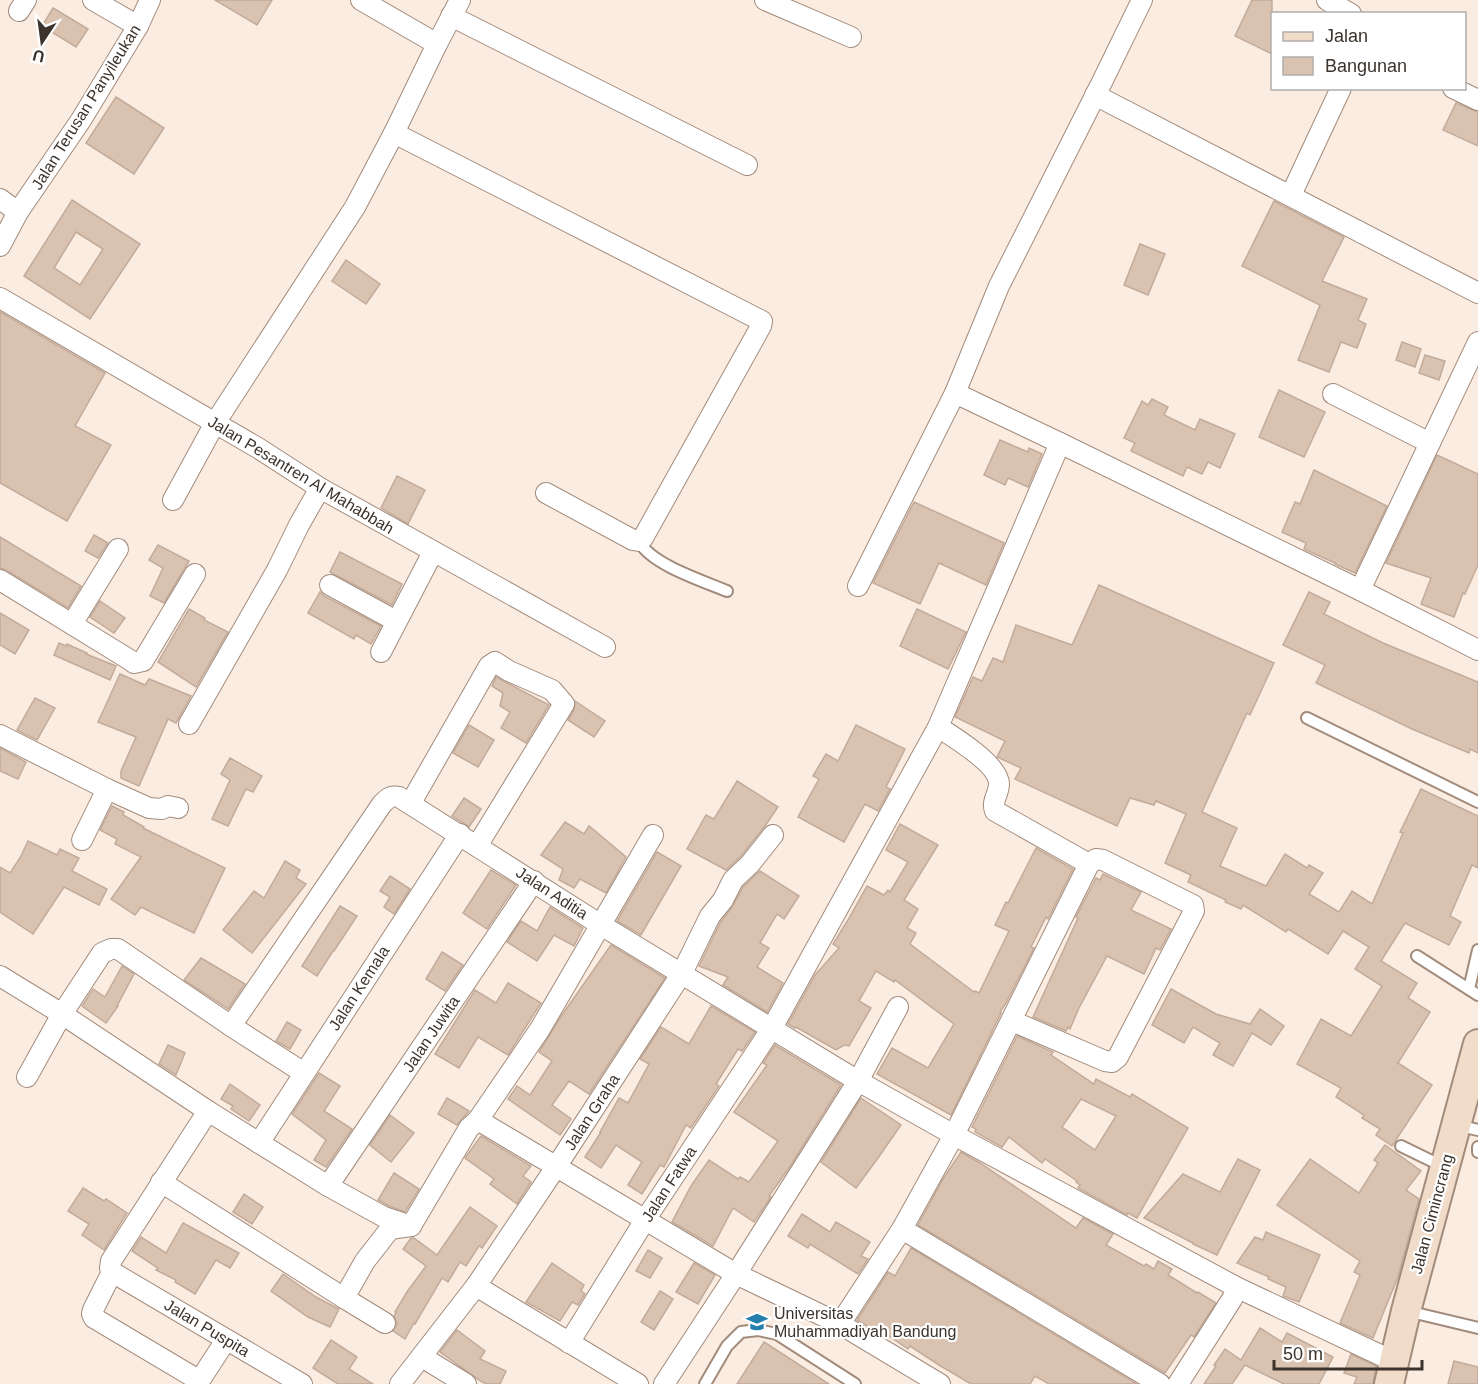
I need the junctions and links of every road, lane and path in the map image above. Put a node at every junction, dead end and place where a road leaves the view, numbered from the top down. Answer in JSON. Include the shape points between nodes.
{"nodes":[{"id":1,"x":93,"y":0,"type":"edge"},
{"id":2,"x":150,"y":0,"type":"edge"},
{"id":3,"x":361,"y":0,"type":"edge"},
{"id":4,"x":765,"y":0,"type":"edge"},
{"id":5,"x":1142,"y":0,"type":"edge"},
{"id":6,"x":1327,"y":0,"type":"edge"},
{"id":7,"x":456,"y":8,"type":"edge"},
{"id":8,"x":1348,"y":12,"type":"edge"},
{"id":9,"x":138,"y":26,"type":"junction"},
{"id":10,"x":851,"y":37,"type":"dead end"},
{"id":11,"x":437,"y":44,"type":"junction"},
{"id":12,"x":1340,"y":90,"type":"edge"},
{"id":13,"x":1457,"y":90,"type":"edge"},
{"id":14,"x":1095,"y":95,"type":"junction"},
{"id":15,"x":1478,"y":100,"type":"edge"},
{"id":16,"x":394,"y":133,"type":"junction"},
{"id":17,"x":747,"y":165,"type":"dead end"},
{"id":18,"x":1291,"y":195,"type":"junction"},
{"id":19,"x":0,"y":199,"type":"edge"},
{"id":20,"x":18,"y":212,"type":"junction"},
{"id":21,"x":0,"y":246,"type":"edge"},
{"id":22,"x":1478,"y":293,"type":"edge"},
{"id":23,"x":0,"y":298,"type":"edge"},
{"id":24,"x":1478,"y":342,"type":"edge"},
{"id":25,"x":955,"y":393,"type":"junction"},
{"id":26,"x":1333,"y":394,"type":"dead end"},
{"id":27,"x":215,"y":423,"type":"junction"},
{"id":28,"x":1060,"y":443,"type":"junction"},
{"id":29,"x":1430,"y":443,"type":"junction"},
{"id":30,"x":320,"y":488,"type":"junction"},
{"id":31,"x":546,"y":493,"type":"dead end"},
{"id":32,"x":173,"y":500,"type":"dead end"},
{"id":33,"x":639,"y":541,"type":"junction"},
{"id":34,"x":118,"y":549,"type":"dead end"},
{"id":35,"x":433,"y":552,"type":"junction"},
{"id":36,"x":195,"y":574,"type":"dead end"},
{"id":37,"x":0,"y":580,"type":"edge"},
{"id":38,"x":330,"y":585,"type":"dead end"},
{"id":39,"x":858,"y":586,"type":"dead end"},
{"id":40,"x":1360,"y":590,"type":"junction"},
{"id":41,"x":727,"y":591,"type":"dead end"},
{"id":42,"x":396,"y":621,"type":"junction"},
{"id":43,"x":72,"y":624,"type":"junction"},
{"id":44,"x":605,"y":647,"type":"dead end"},
{"id":45,"x":1478,"y":650,"type":"edge"},
{"id":46,"x":381,"y":652,"type":"dead end"},
{"id":47,"x":1307,"y":718,"type":"dead end"},
{"id":48,"x":189,"y":724,"type":"dead end"},
{"id":49,"x":938,"y":727,"type":"junction"},
{"id":50,"x":0,"y":735,"type":"edge"},
{"id":51,"x":107,"y":789,"type":"junction"},
{"id":52,"x":1478,"y":802,"type":"edge"},
{"id":53,"x":415,"y":806,"type":"junction"},
{"id":54,"x":178,"y":808,"type":"dead end"},
{"id":55,"x":460,"y":834,"type":"junction"},
{"id":56,"x":653,"y":835,"type":"dead end"},
{"id":57,"x":773,"y":835,"type":"dead end"},
{"id":58,"x":82,"y":840,"type":"dead end"},
{"id":59,"x":477,"y":846,"type":"junction"},
{"id":60,"x":1089,"y":864,"type":"junction"},
{"id":61,"x":534,"y":881,"type":"junction"},
{"id":62,"x":602,"y":925,"type":"junction"},
{"id":63,"x":1478,"y":950,"type":"edge"},
{"id":64,"x":1417,"y":956,"type":"dead end"},
{"id":65,"x":682,"y":973,"type":"junction"},
{"id":66,"x":0,"y":976,"type":"edge"},
{"id":67,"x":1473,"y":992,"type":"edge"},
{"id":68,"x":898,"y":1007,"type":"dead end"},
{"id":69,"x":62,"y":1014,"type":"junction"},
{"id":70,"x":1012,"y":1021,"type":"junction"},
{"id":71,"x":231,"y":1026,"type":"junction"},
{"id":72,"x":772,"y":1028,"type":"junction"},
{"id":73,"x":1478,"y":1044,"type":"edge"},
{"id":74,"x":304,"y":1073,"type":"junction"},
{"id":75,"x":27,"y":1077,"type":"dead end"},
{"id":76,"x":858,"y":1081,"type":"junction"},
{"id":77,"x":208,"y":1112,"type":"junction"},
{"id":78,"x":478,"y":1120,"type":"junction"},
{"id":79,"x":1467,"y":1128,"type":"edge"},
{"id":80,"x":954,"y":1134,"type":"junction"},
{"id":81,"x":259,"y":1143,"type":"junction"},
{"id":82,"x":1401,"y":1146,"type":"dead end"},
{"id":83,"x":1478,"y":1148,"type":"edge"},
{"id":84,"x":1478,"y":1152,"type":"edge"},
{"id":85,"x":556,"y":1167,"type":"junction"},
{"id":86,"x":1445,"y":1167,"type":"junction"},
{"id":87,"x":161,"y":1182,"type":"junction"},
{"id":88,"x":328,"y":1186,"type":"junction"},
{"id":89,"x":645,"y":1220,"type":"junction"},
{"id":90,"x":411,"y":1226,"type":"junction"},
{"id":91,"x":902,"y":1229,"type":"junction"},
{"id":92,"x":112,"y":1272,"type":"junction"},
{"id":93,"x":736,"y":1274,"type":"junction"},
{"id":94,"x":476,"y":1286,"type":"junction"},
{"id":95,"x":1238,"y":1288,"type":"junction"},
{"id":96,"x":344,"y":1298,"type":"junction"},
{"id":97,"x":1406,"y":1311,"type":"junction"},
{"id":98,"x":385,"y":1323,"type":"dead end"},
{"id":99,"x":840,"y":1324,"type":"junction"},
{"id":100,"x":1478,"y":1328,"type":"edge"},
{"id":101,"x":226,"y":1340,"type":"junction"},
{"id":102,"x":568,"y":1343,"type":"junction"},
{"id":103,"x":422,"y":1357,"type":"junction"},
{"id":104,"x":1392,"y":1373,"type":"edge"},
{"id":105,"x":302,"y":1384,"type":"edge"},
{"id":106,"x":400,"y":1384,"type":"edge"},
{"id":107,"x":466,"y":1384,"type":"edge"},
{"id":108,"x":638,"y":1384,"type":"edge"},
{"id":109,"x":664,"y":1384,"type":"edge"},
{"id":110,"x":705,"y":1384,"type":"edge"},
{"id":111,"x":855,"y":1384,"type":"edge"},
{"id":112,"x":940,"y":1384,"type":"edge"},
{"id":113,"x":1160,"y":1384,"type":"edge"},
{"id":114,"x":1178,"y":1384,"type":"edge"}],
"edges":[{"from":1,"to":9,"type":"street"},
{"from":2,"to":9,"type":"street","name":"Jalan Terusan Panyileukan"},
{"from":3,"to":11,"type":"street"},
{"from":4,"to":10,"type":"street"},
{"from":5,"to":14,"type":"street"},
{"from":6,"to":8,"type":"street"},
{"from":7,"to":11,"type":"street"},
{"from":7,"to":17,"type":"street"},
{"from":9,"to":20,"type":"street","name":"Jalan Terusan Panyileukan","via":[[81,120]]},
{"from":11,"to":16,"type":"street"},
{"from":12,"to":18,"type":"street"},
{"from":13,"to":15,"type":"street"},
{"from":14,"to":18,"type":"street"},
{"from":14,"to":25,"type":"street","via":[[999,286]]},
{"from":16,"to":27,"type":"street","via":[[355,207]]},
{"from":16,"to":33,"type":"street","via":[[762,321]]},
{"from":18,"to":22,"type":"street"},
{"from":19,"to":20,"type":"street"},
{"from":20,"to":21,"type":"street","name":"Jalan Terusan Panyileukan"},
{"from":23,"to":27,"type":"street","name":"Jalan Pesantren Al Mahabbah"},
{"from":24,"to":29,"type":"street"},
{"from":25,"to":28,"type":"street"},
{"from":25,"to":39,"type":"street"},
{"from":26,"to":29,"type":"street"},
{"from":27,"to":30,"type":"street","name":"Jalan Pesantren Al Mahabbah"},
{"from":27,"to":32,"type":"street"},
{"from":28,"to":40,"type":"street"},
{"from":28,"to":49,"type":"street","name":"Jalan Fatwa"},
{"from":29,"to":40,"type":"street"},
{"from":30,"to":35,"type":"street","name":"Jalan Pesantren Al Mahabbah"},
{"from":30,"to":48,"type":"street"},
{"from":31,"to":33,"type":"street"},
{"from":33,"to":41,"type":"lane","via":[[648,554]]},
{"from":34,"to":43,"type":"street"},
{"from":35,"to":42,"type":"street"},
{"from":35,"to":44,"type":"street","name":"Jalan Pesantren Al Mahabbah"},
{"from":36,"to":43,"type":"street","via":[[143,662],[134,663]]},
{"from":37,"to":43,"type":"street"},
{"from":38,"to":42,"type":"street"},
{"from":40,"to":45,"type":"street"},
{"from":42,"to":46,"type":"street"},
{"from":47,"to":52,"type":"lane"},
{"from":49,"to":60,"type":"street","via":[[992,768],[999,785],[995,811]]},
{"from":49,"to":72,"type":"street","name":"Jalan Fatwa"},
{"from":50,"to":51,"type":"street"},
{"from":51,"to":54,"type":"street","via":[[149,808]]},
{"from":51,"to":58,"type":"street"},
{"from":53,"to":55,"type":"street","name":"Jalan Aditia"},
{"from":53,"to":59,"type":"street","via":[[412,799],[489,666],[495,662],[552,690],[564,704]]},
{"from":53,"to":71,"type":"street","name":"Jalan Aditia","via":[[393,796],[382,804]]},
{"from":55,"to":59,"type":"street","name":"Jalan Aditia"},
{"from":55,"to":74,"type":"street","name":"Jalan Kemala"},
{"from":56,"to":62,"type":"street"},
{"from":57,"to":65,"type":"street","name":"Jalan Graha","via":[[732,880]]},
{"from":59,"to":61,"type":"street","name":"Jalan Aditia"},
{"from":60,"to":70,"type":"street"},
{"from":60,"to":70,"type":"street","via":[[1103,860],[1188,901],[1194,911],[1112,1062]]},
{"from":61,"to":62,"type":"street","name":"Jalan Aditia"},
{"from":61,"to":88,"type":"street","name":"Jalan Juwita"},
{"from":62,"to":65,"type":"street","name":"Jalan Aditia"},
{"from":62,"to":78,"type":"street","via":[[540,1029]]},
{"from":63,"to":67,"type":"lane"},
{"from":64,"to":67,"type":"lane"},
{"from":65,"to":72,"type":"street","name":"Jalan Aditia"},
{"from":65,"to":85,"type":"street","name":"Jalan Graha"},
{"from":66,"to":69,"type":"street"},
{"from":68,"to":76,"type":"street"},
{"from":69,"to":71,"type":"street","via":[[102,953],[118,949]]},
{"from":69,"to":75,"type":"street"},
{"from":69,"to":77,"type":"street"},
{"from":70,"to":80,"type":"street"},
{"from":71,"to":74,"type":"street"},
{"from":72,"to":76,"type":"street","name":"Jalan Aditia"},
{"from":72,"to":89,"type":"street","name":"Jalan Fatwa"},
{"from":73,"to":79,"type":"main road","name":"Jalan Cimincrang"},
{"from":74,"to":81,"type":"street","name":"Jalan Kemala"},
{"from":76,"to":80,"type":"street","name":"Jalan Aditia"},
{"from":76,"to":93,"type":"street"},
{"from":77,"to":81,"type":"street"},
{"from":77,"to":87,"type":"street"},
{"from":78,"to":85,"type":"street"},
{"from":78,"to":90,"type":"street","via":[[469,1128]]},
{"from":79,"to":86,"type":"main road","name":"Jalan Cimincrang"},
{"from":80,"to":91,"type":"street"},
{"from":80,"to":95,"type":"street","name":"Jalan Aditia"},
{"from":81,"to":88,"type":"street"},
{"from":82,"to":86,"type":"lane"},
{"from":83,"to":84,"type":"lane"},
{"from":85,"to":89,"type":"street"},
{"from":85,"to":94,"type":"street","name":"Jalan Graha"},
{"from":86,"to":97,"type":"main road","name":"Jalan Cimincrang"},
{"from":87,"to":92,"type":"street","via":[[111,1261]]},
{"from":87,"to":96,"type":"street"},
{"from":88,"to":90,"type":"street","via":[[384,1217]]},
{"from":89,"to":93,"type":"street"},
{"from":89,"to":102,"type":"street","name":"Jalan Fatwa"},
{"from":90,"to":96,"type":"street","via":[[390,1229],[365,1260]]},
{"from":91,"to":99,"type":"street"},
{"from":91,"to":113,"type":"street"},
{"from":92,"to":101,"type":"street","name":"Jalan Puspita"},
{"from":92,"to":101,"type":"street","via":[[93,1310],[94,1318],[199,1379]]},
{"from":93,"to":99,"type":"street"},
{"from":93,"to":109,"type":"street"},
{"from":94,"to":102,"type":"street"},
{"from":94,"to":103,"type":"street","name":"Jalan Graha"},
{"from":95,"to":104,"type":"street","name":"Jalan Aditia"},
{"from":95,"to":114,"type":"street"},
{"from":96,"to":98,"type":"street"},
{"from":97,"to":100,"type":"lane"},
{"from":97,"to":104,"type":"main road","name":"Jalan Cimincrang"},
{"from":99,"to":112,"type":"street"},
{"from":101,"to":105,"type":"street","name":"Jalan Puspita"},
{"from":102,"to":108,"type":"street"},
{"from":103,"to":106,"type":"street","name":"Jalan Graha"},
{"from":103,"to":107,"type":"street"},
{"from":110,"to":111,"type":"lane","via":[[727,1346],[741,1332],[758,1330],[777,1334]]}]}
